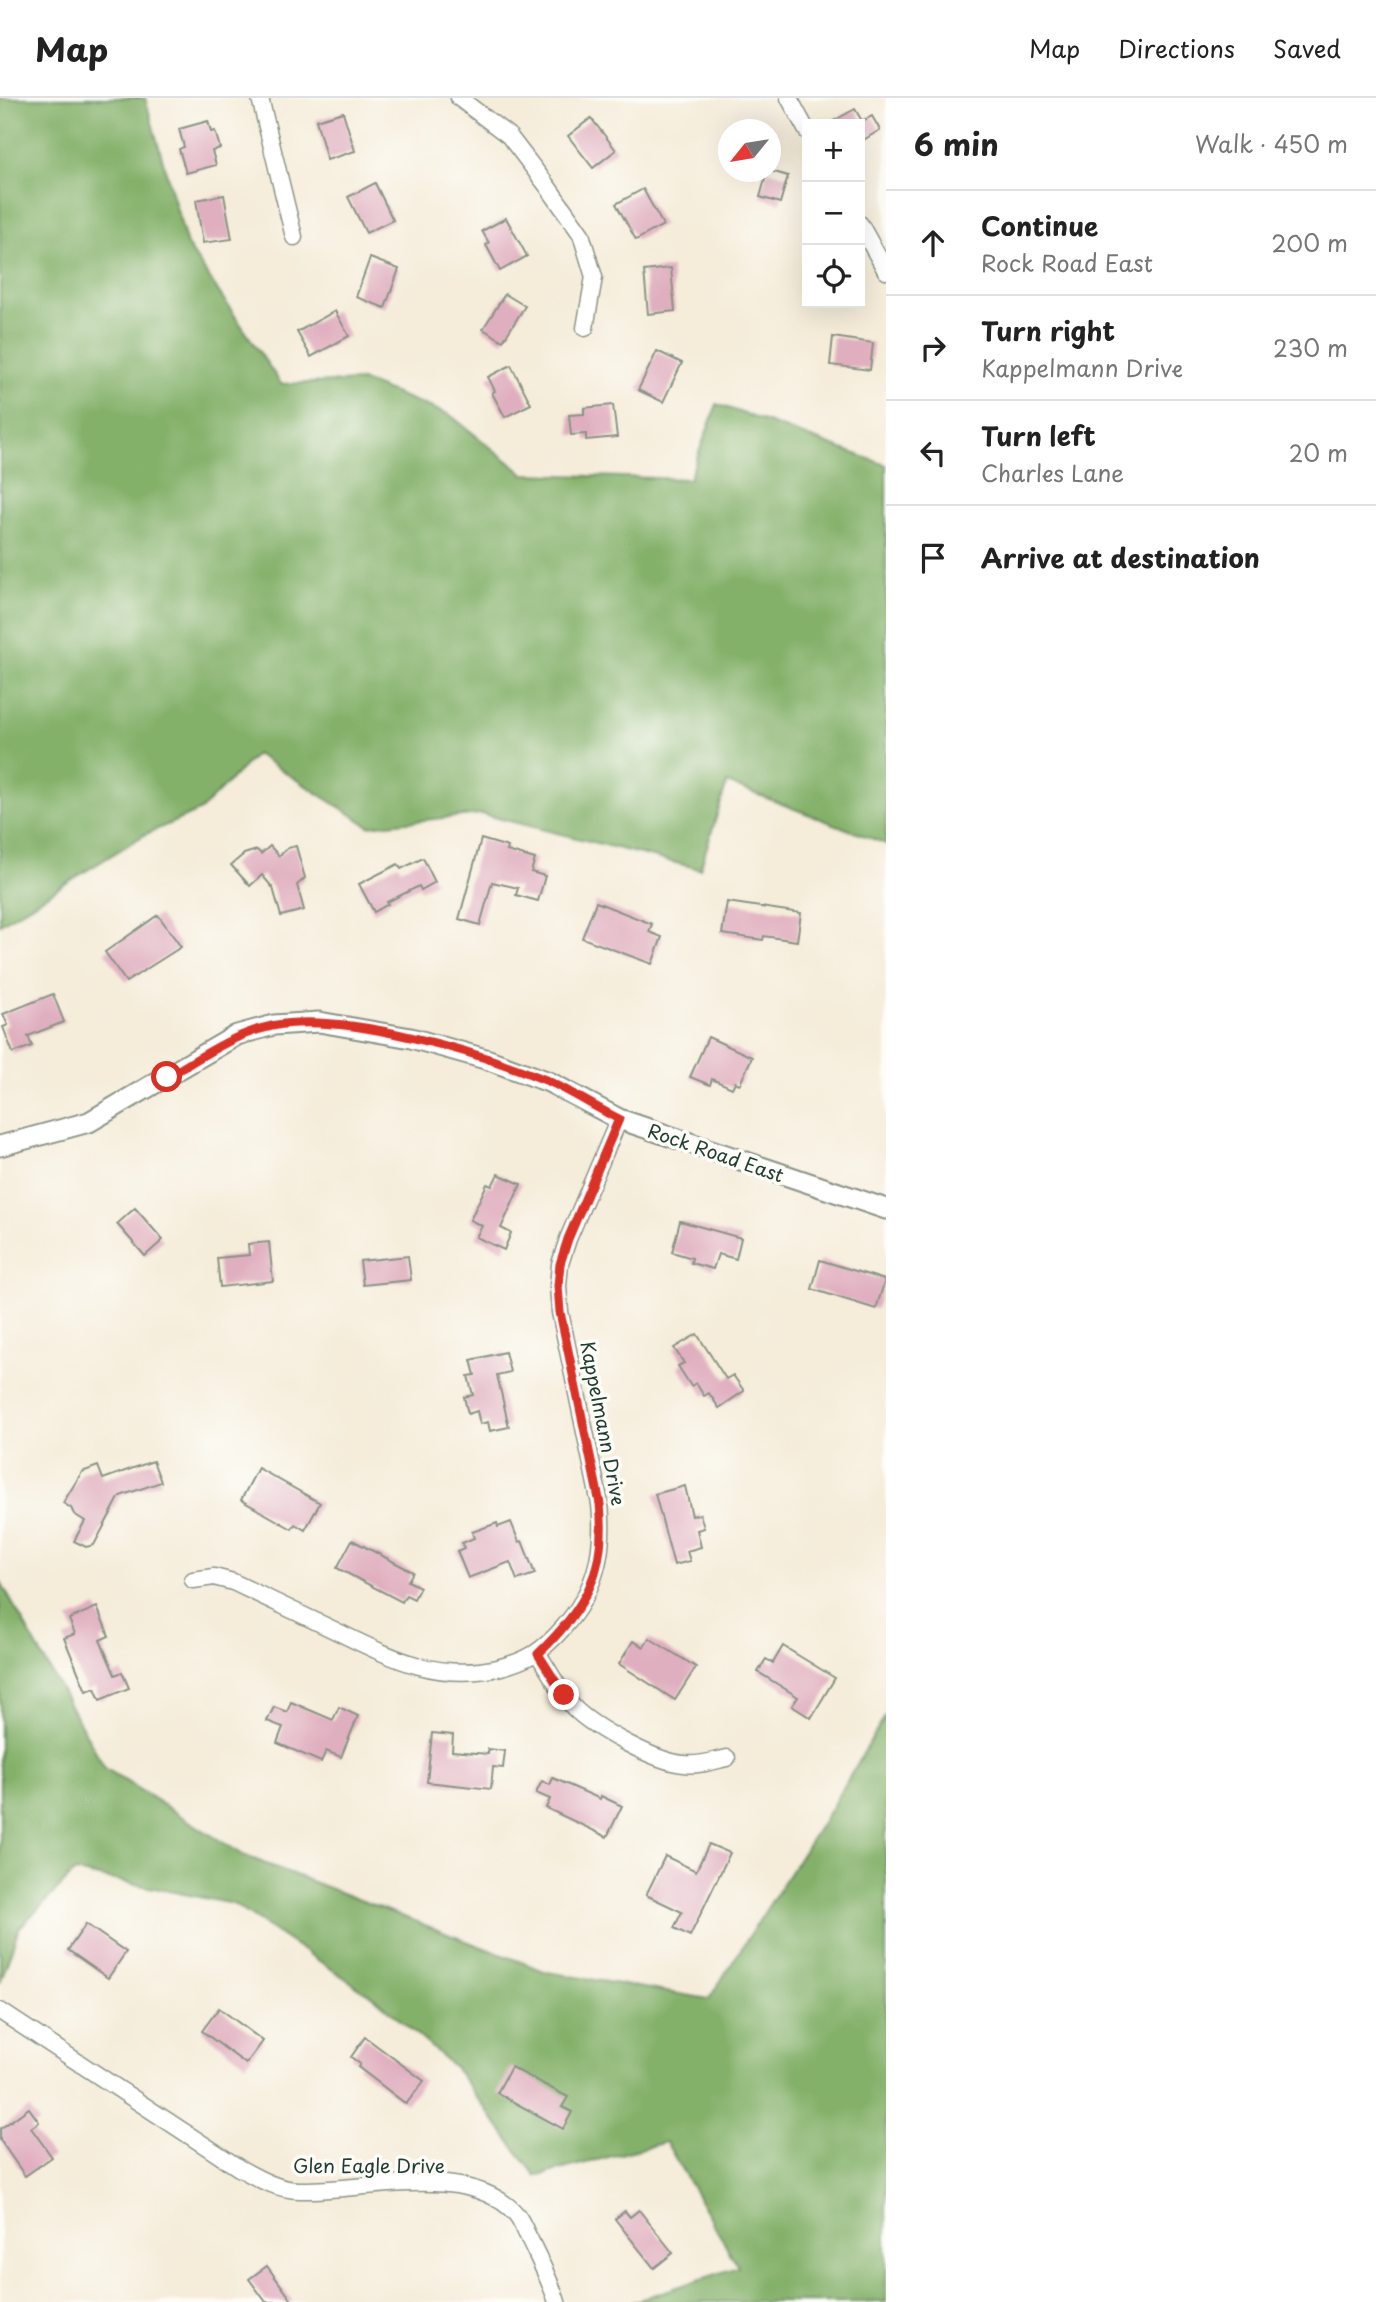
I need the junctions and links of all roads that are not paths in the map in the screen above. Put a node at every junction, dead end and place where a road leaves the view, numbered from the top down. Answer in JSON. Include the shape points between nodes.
{"nodes":[{"id":1,"x":260,"y":98,"type":"edge"},
{"id":2,"x":459,"y":98,"type":"edge"},
{"id":3,"x":789,"y":98,"type":"edge"},
{"id":4,"x":802,"y":122,"type":"edge"},
{"id":5,"x":865,"y":233,"type":"edge"},
{"id":6,"x":294,"y":237,"type":"dead end"},
{"id":7,"x":886,"y":271,"type":"edge"},
{"id":8,"x":584,"y":328,"type":"dead end"},
{"id":9,"x":619,"y":1119,"type":"junction"},
{"id":10,"x":0,"y":1146,"type":"edge"},
{"id":11,"x":886,"y":1209,"type":"edge"},
{"id":12,"x":193,"y":1580,"type":"dead end"},
{"id":13,"x":538,"y":1654,"type":"junction"},
{"id":14,"x":727,"y":1758,"type":"dead end"},
{"id":15,"x":0,"y":2011,"type":"edge"},
{"id":16,"x":557,"y":2302,"type":"edge"}],
"edges":[{"from":1,"to":6,"type":"street"},
{"from":2,"to":8,"type":"street","via":[[509,136],[581,234],[594,277]]},
{"from":3,"to":4,"type":"street"},
{"from":5,"to":7,"type":"street"},
{"from":9,"to":10,"type":"street","name":"Rock Road East","via":[[549,1082],[489,1060],[411,1038],[319,1022],[274,1025],[237,1035],[89,1122]]},
{"from":9,"to":11,"type":"street","name":"Rock Road East"},
{"from":9,"to":13,"type":"street","name":"Kappelmann Drive","via":[[568,1239],[558,1286],[600,1504],[602,1548],[583,1600]]},
{"from":12,"to":13,"type":"street","name":"Kappelmann Drive","via":[[214,1577],[233,1582],[390,1657],[432,1670],[482,1672]]},
{"from":13,"to":14,"type":"street","via":[[575,1708],[605,1732],[683,1764]]},
{"from":15,"to":16,"type":"street","name":"Glen Eagle Drive","via":[[266,2182],[297,2190],[435,2182],[495,2198],[517,2215]]}]}
